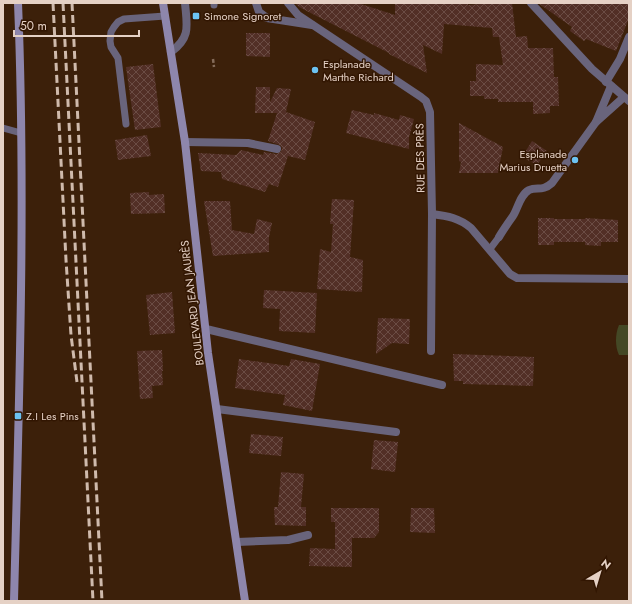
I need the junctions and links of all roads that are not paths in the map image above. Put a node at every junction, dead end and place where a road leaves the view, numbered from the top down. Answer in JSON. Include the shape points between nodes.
{"nodes":[{"id":1,"x":18,"y":3,"type":"edge"},
{"id":2,"x":162,"y":3,"type":"edge"},
{"id":3,"x":185,"y":3,"type":"edge"},
{"id":4,"x":256,"y":3,"type":"edge"},
{"id":5,"x":288,"y":3,"type":"edge"},
{"id":6,"x":531,"y":3,"type":"edge"},
{"id":7,"x":165,"y":16,"type":"junction"},
{"id":8,"x":313,"y":26,"type":"junction"},
{"id":9,"x":629,"y":37,"type":"edge"},
{"id":10,"x":171,"y":52,"type":"junction"},
{"id":11,"x":608,"y":84,"type":"junction"},
{"id":12,"x":627,"y":99,"type":"edge"},
{"id":13,"x":596,"y":122,"type":"junction"},
{"id":14,"x":126,"y":124,"type":"dead end"},
{"id":15,"x":3,"y":128,"type":"edge"},
{"id":16,"x":21,"y":133,"type":"junction"},
{"id":17,"x":185,"y":142,"type":"junction"},
{"id":18,"x":277,"y":149,"type":"dead end"},
{"id":19,"x":432,"y":214,"type":"junction"},
{"id":20,"x":499,"y":237,"type":"joint"},
{"id":21,"x":490,"y":249,"type":"junction"},
{"id":22,"x":629,"y":279,"type":"edge"},
{"id":23,"x":206,"y":329,"type":"junction"},
{"id":24,"x":432,"y":351,"type":"dead end"},
{"id":25,"x":442,"y":385,"type":"dead end"},
{"id":26,"x":217,"y":409,"type":"junction"},
{"id":27,"x":396,"y":432,"type":"dead end"},
{"id":28,"x":308,"y":535,"type":"dead end"},
{"id":29,"x":237,"y":542,"type":"junction"},
{"id":30,"x":14,"y":601,"type":"edge"},
{"id":31,"x":245,"y":601,"type":"edge"}],
"edges":[{"from":1,"to":16,"type":"street"},
{"from":2,"to":7,"type":"street","name":"BOULEVARD JEAN JAURÈS"},
{"from":3,"to":10,"type":"street","via":[[188,28],[186,35],[179,46]]},
{"from":4,"to":8,"type":"street","name":"RUE DES PRÈS","via":[[259,12],[267,18]]},
{"from":5,"to":8,"type":"street","name":"RUE DES PRÈS"},
{"from":6,"to":11,"type":"street"},
{"from":7,"to":10,"type":"street","name":"BOULEVARD JEAN JAURÈS"},
{"from":7,"to":14,"type":"lane","via":[[124,19],[118,22],[111,32],[110,41],[118,58]]},
{"from":8,"to":19,"type":"street","name":"RUE DES PRÈS","via":[[426,101],[430,112]]},
{"from":9,"to":11,"type":"street"},
{"from":10,"to":17,"type":"street","name":"BOULEVARD JEAN JAURÈS"},
{"from":11,"to":12,"type":"street"},
{"from":11,"to":13,"type":"street"},
{"from":12,"to":13,"type":"street"},
{"from":13,"to":20,"type":"street","via":[[552,184],[542,189],[533,188],[523,195]]},
{"from":15,"to":16,"type":"lane"},
{"from":16,"to":30,"type":"street","via":[[21,300]]},
{"from":17,"to":18,"type":"street","via":[[248,143]]},
{"from":17,"to":23,"type":"street","name":"BOULEVARD JEAN JAURÈS"},
{"from":19,"to":21,"type":"street","via":[[464,222]]},
{"from":19,"to":24,"type":"street","name":"RUE DES PRÈS"},
{"from":20,"to":21,"type":"lane"},
{"from":21,"to":22,"type":"street","via":[[510,274],[517,278]]},
{"from":23,"to":25,"type":"street"},
{"from":23,"to":26,"type":"street","name":"BOULEVARD JEAN JAURÈS"},
{"from":26,"to":27,"type":"street"},
{"from":26,"to":29,"type":"street","name":"BOULEVARD JEAN JAURÈS"},
{"from":28,"to":29,"type":"street","via":[[288,540]]},
{"from":29,"to":31,"type":"street","name":"BOULEVARD JEAN JAURÈS"}]}
